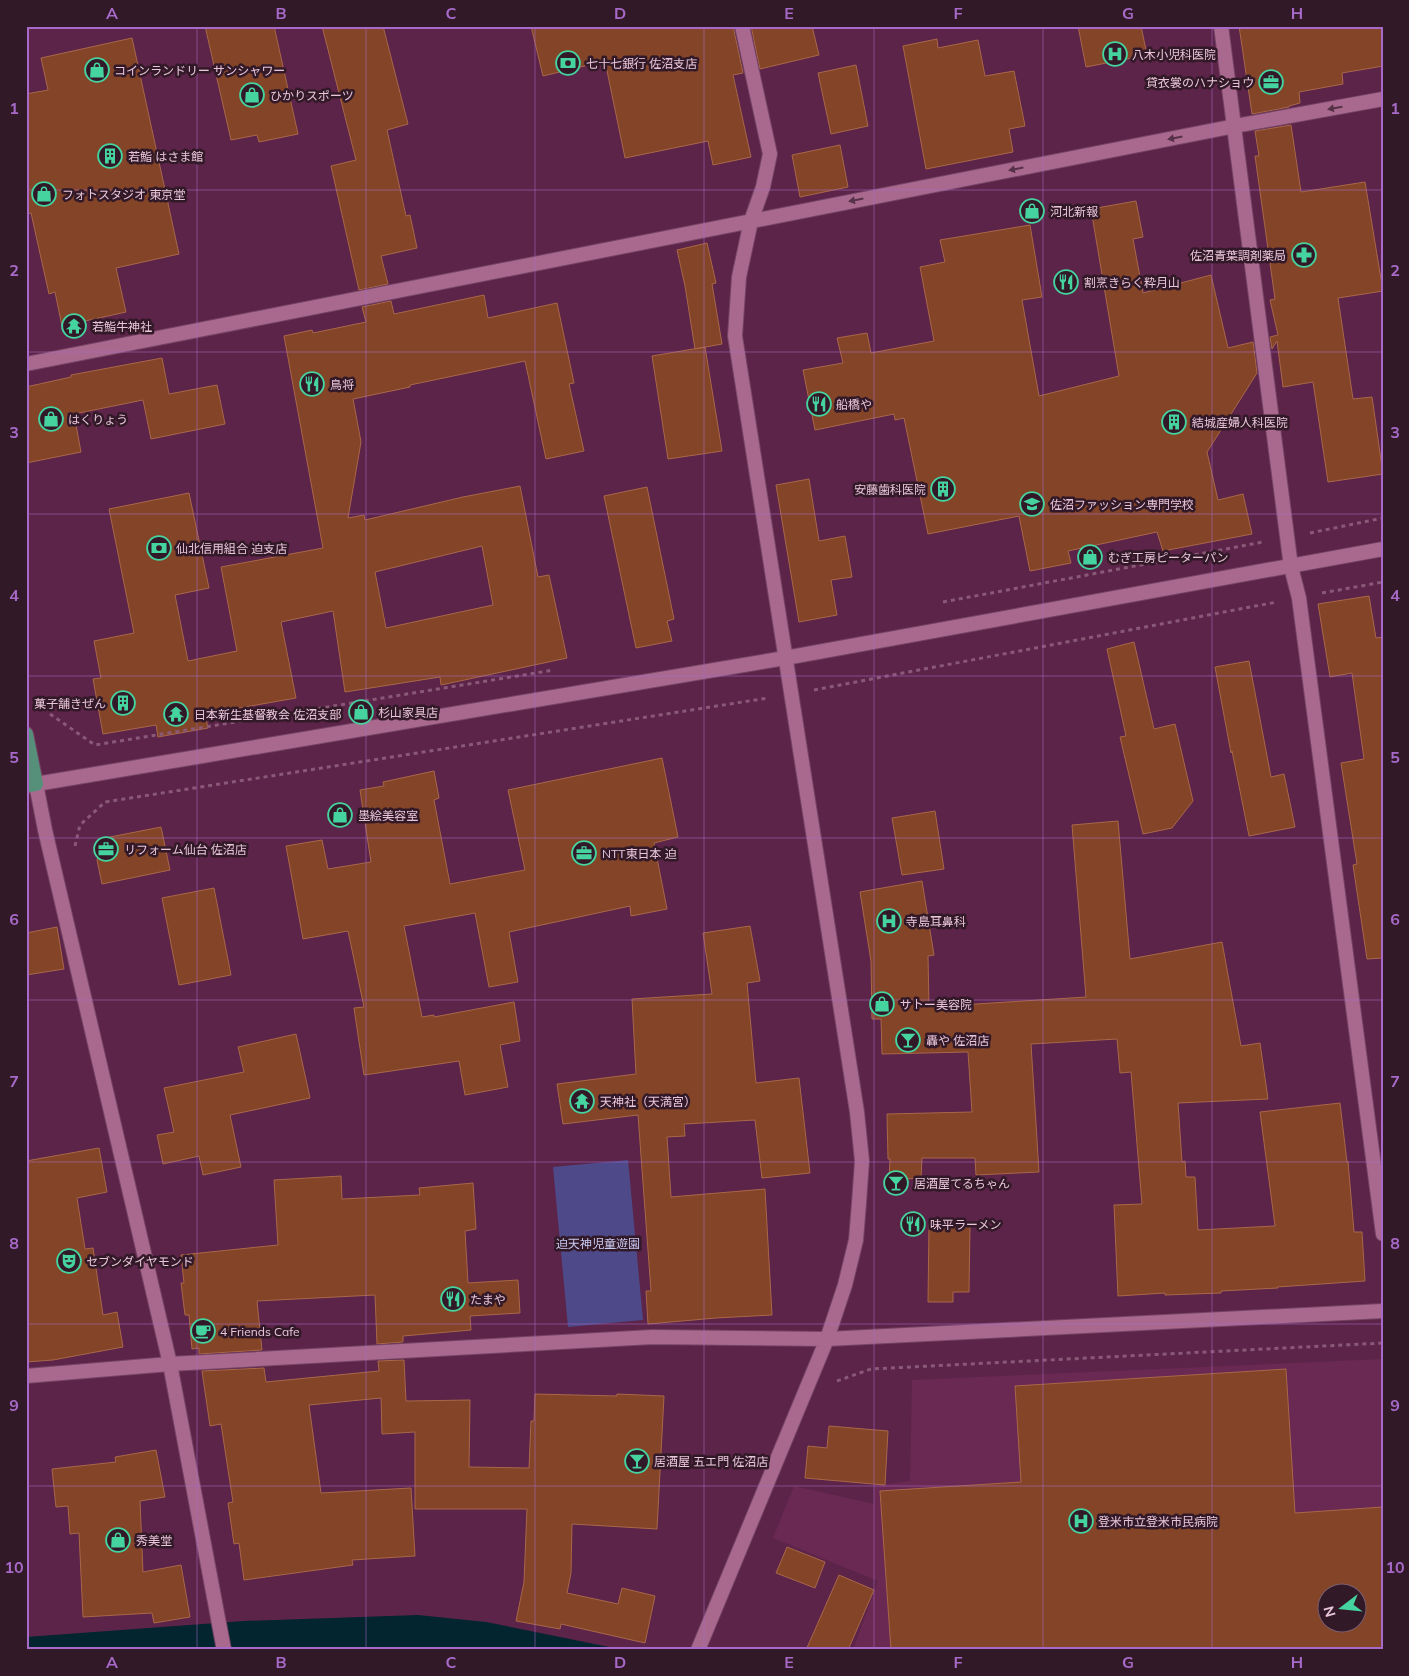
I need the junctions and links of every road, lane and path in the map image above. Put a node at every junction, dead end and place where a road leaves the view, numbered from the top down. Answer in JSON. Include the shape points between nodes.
{"nodes":[{"id":1,"x":742,"y":26,"type":"edge"},
{"id":2,"x":1221,"y":26,"type":"edge"},
{"id":3,"x":1383,"y":99,"type":"edge"},
{"id":4,"x":1235,"y":126,"type":"junction"},
{"id":5,"x":751,"y":221,"type":"junction"},
{"id":6,"x":26,"y":364,"type":"edge"},
{"id":7,"x":1383,"y":518,"type":"edge"},
{"id":8,"x":1302,"y":534,"type":"dead end"},
{"id":9,"x":1269,"y":541,"type":"dead end"},
{"id":10,"x":1383,"y":549,"type":"edge"},
{"id":11,"x":1291,"y":567,"type":"junction"},
{"id":12,"x":1383,"y":582,"type":"edge"},
{"id":13,"x":1298,"y":598,"type":"junction"},
{"id":14,"x":938,"y":603,"type":"dead end"},
{"id":15,"x":785,"y":658,"type":"junction"},
{"id":16,"x":557,"y":669,"type":"dead end"},
{"id":17,"x":791,"y":694,"type":"junction"},
{"id":18,"x":50,"y":714,"type":"dead end"},
{"id":19,"x":26,"y":734,"type":"edge"},
{"id":20,"x":31,"y":785,"type":"edge"},
{"id":21,"x":74,"y":851,"type":"dead end"},
{"id":22,"x":1383,"y":1234,"type":"edge"},
{"id":23,"x":1383,"y":1311,"type":"edge"},
{"id":24,"x":827,"y":1339,"type":"junction"},
{"id":25,"x":1383,"y":1343,"type":"edge"},
{"id":26,"x":170,"y":1364,"type":"junction"},
{"id":27,"x":26,"y":1376,"type":"edge"},
{"id":28,"x":832,"y":1383,"type":"dead end"},
{"id":29,"x":224,"y":1650,"type":"edge"},
{"id":30,"x":698,"y":1650,"type":"edge"}],
"edges":[{"from":1,"to":5,"type":"street","via":[[770,154],[763,188]]},
{"from":2,"to":4,"type":"street"},
{"from":3,"to":4,"type":"street","one_way":true},
{"from":4,"to":5,"type":"street","one_way":true},
{"from":4,"to":11,"type":"street"},
{"from":5,"to":6,"type":"street"},
{"from":5,"to":15,"type":"street","via":[[739,277],[735,336]]},
{"from":7,"to":8,"type":"path"},
{"from":9,"to":14,"type":"path"},
{"from":10,"to":11,"type":"street"},
{"from":11,"to":13,"type":"street"},
{"from":11,"to":15,"type":"street"},
{"from":12,"to":13,"type":"path"},
{"from":13,"to":17,"type":"path"},
{"from":13,"to":22,"type":"street"},
{"from":15,"to":17,"type":"street"},
{"from":15,"to":20,"type":"street"},
{"from":16,"to":18,"type":"path","via":[[95,745]]},
{"from":17,"to":21,"type":"path","via":[[105,802],[80,826]]},
{"from":17,"to":24,"type":"street","via":[[858,1112],[862,1161],[856,1240]]},
{"from":19,"to":20,"type":"highway"},
{"from":20,"to":26,"type":"street","via":[[45,830]]},
{"from":23,"to":24,"type":"street"},
{"from":24,"to":26,"type":"street","via":[[652,1337]]},
{"from":24,"to":30,"type":"street"},
{"from":25,"to":28,"type":"path","via":[[871,1368]]},
{"from":26,"to":27,"type":"street"},
{"from":26,"to":29,"type":"street"}]}
